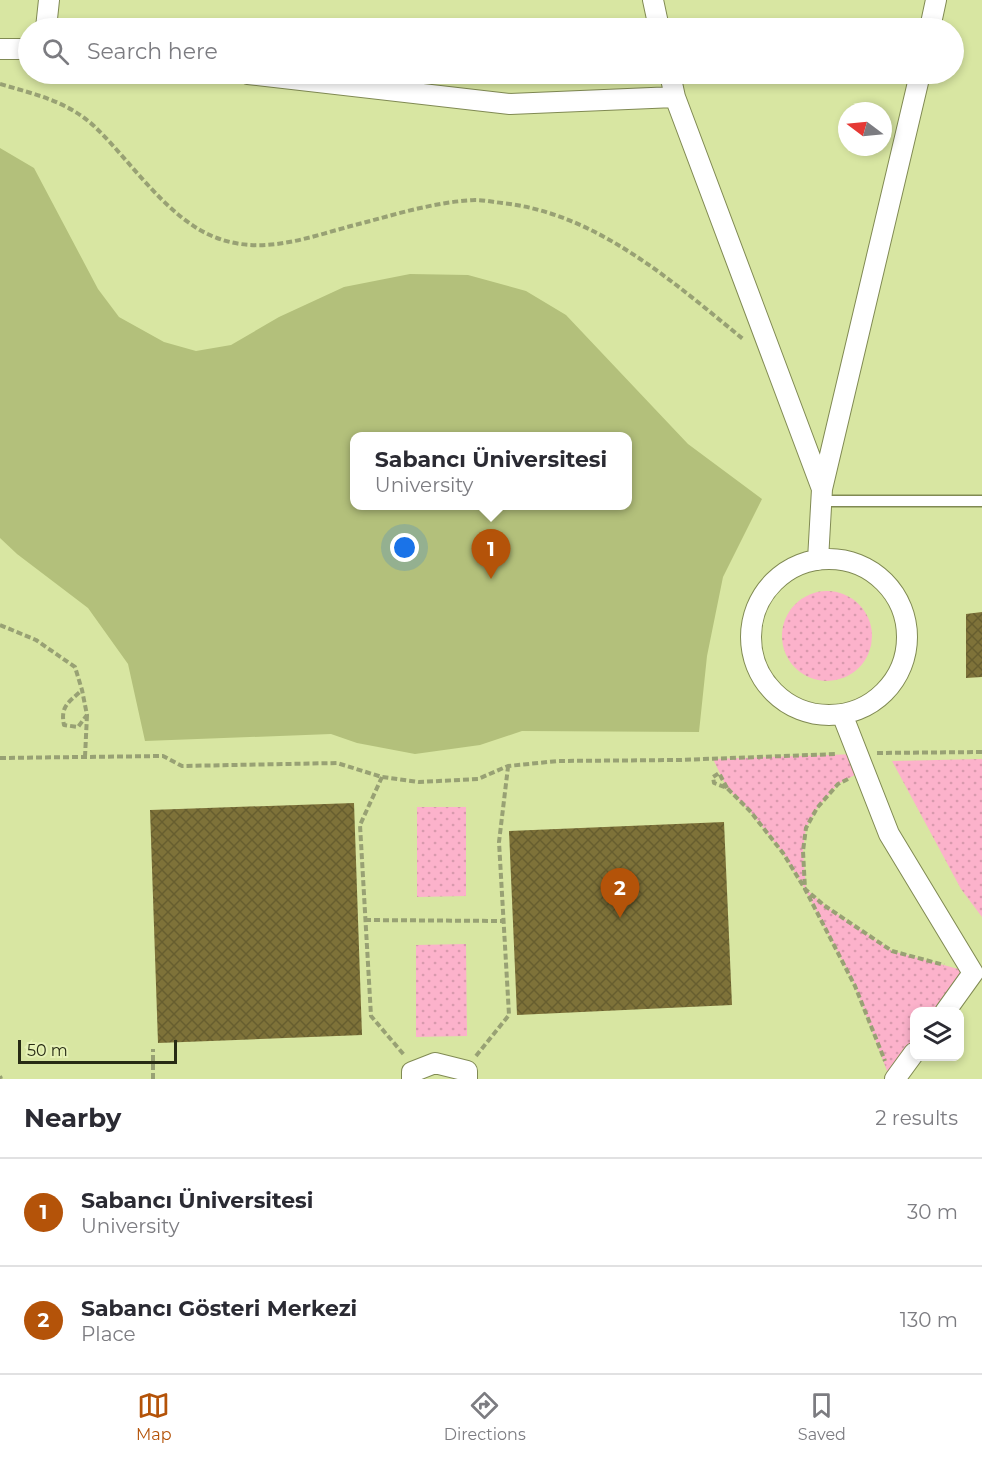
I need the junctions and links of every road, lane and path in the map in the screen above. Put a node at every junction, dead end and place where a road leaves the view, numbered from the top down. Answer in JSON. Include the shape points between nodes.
{"nodes":[{"id":1,"x":49,"y":0,"type":"edge"},
{"id":2,"x":653,"y":0,"type":"edge"},
{"id":3,"x":936,"y":0,"type":"edge"},
{"id":4,"x":47,"y":18,"type":"edge"},
{"id":5,"x":657,"y":18,"type":"edge"},
{"id":6,"x":932,"y":18,"type":"edge"},
{"id":7,"x":0,"y":49,"type":"edge"},
{"id":8,"x":18,"y":50,"type":"edge"},
{"id":9,"x":0,"y":84,"type":"edge"},
{"id":10,"x":335,"y":84,"type":"edge"},
{"id":11,"x":672,"y":84,"type":"edge"},
{"id":12,"x":918,"y":84,"type":"edge"},
{"id":13,"x":675,"y":97,"type":"junction"},
{"id":14,"x":744,"y":340,"type":"dead end"},
{"id":15,"x":822,"y":495,"type":"junction"},
{"id":16,"x":982,"y":501,"type":"edge"},
{"id":17,"x":818,"y":560,"type":"junction"},
{"id":18,"x":0,"y":625,"type":"edge"},
{"id":19,"x":82,"y":690,"type":"junction"},
{"id":20,"x":842,"y":714,"type":"junction"},
{"id":21,"x":87,"y":715,"type":"junction"},
{"id":22,"x":982,"y":752,"type":"edge"},
{"id":23,"x":84,"y":757,"type":"junction"},
{"id":24,"x":0,"y":758,"type":"edge"},
{"id":25,"x":861,"y":762,"type":"junction"},
{"id":26,"x":508,"y":766,"type":"junction"},
{"id":27,"x":382,"y":777,"type":"junction"},
{"id":28,"x":727,"y":788,"type":"dead end"},
{"id":29,"x":806,"y":889,"type":"junction"},
{"id":30,"x":365,"y":920,"type":"junction"},
{"id":31,"x":504,"y":921,"type":"junction"},
{"id":32,"x":977,"y":977,"type":"edge"},
{"id":33,"x":949,"y":1007,"type":"edge"},
{"id":34,"x":153,"y":1049,"type":"dead end"},
{"id":35,"x":910,"y":1058,"type":"edge"},
{"id":36,"x":412,"y":1071,"type":"edge"},
{"id":37,"x":467,"y":1075,"type":"edge"},
{"id":38,"x":891,"y":1075,"type":"edge"},
{"id":39,"x":153,"y":1079,"type":"edge"}],
"edges":[{"from":1,"to":4,"type":"street"},
{"from":2,"to":5,"type":"street"},
{"from":3,"to":6,"type":"street"},
{"from":7,"to":8,"type":"street"},
{"from":9,"to":14,"type":"path","via":[[56,100],[93,125],[189,224],[218,238],[249,246],[278,244],[430,205],[476,200],[527,206],[578,222],[620,245]]},
{"from":10,"to":13,"type":"street","via":[[510,104]]},
{"from":11,"to":13,"type":"street"},
{"from":12,"to":15,"type":"street"},
{"from":13,"to":15,"type":"street"},
{"from":15,"to":16,"type":"lane"},
{"from":15,"to":17,"type":"street"},
{"from":17,"to":20,"type":"street","via":[[848,561],[875,574],[896,597],[906,625],[905,655],[892,683],[870,704]]},
{"from":17,"to":20,"type":"street","via":[[789,570],[766,591],[754,619],[752,650],[763,678],[784,701],[812,713]]},
{"from":18,"to":19,"type":"path","via":[[36,640],[75,667]]},
{"from":19,"to":21,"type":"path"},
{"from":19,"to":21,"type":"path","via":[[66,706],[62,714],[64,725],[78,727]]},
{"from":20,"to":25,"type":"street"},
{"from":21,"to":23,"type":"path"},
{"from":22,"to":25,"type":"path"},
{"from":23,"to":24,"type":"path"},
{"from":23,"to":27,"type":"path","via":[[163,756],[182,766],[337,763]]},
{"from":25,"to":26,"type":"path","via":[[558,761]]},
{"from":25,"to":29,"type":"path","via":[[817,808],[806,828]]},
{"from":25,"to":32,"type":"street","via":[[889,834]]},
{"from":26,"to":27,"type":"path","via":[[478,779],[419,782]]},
{"from":26,"to":31,"type":"path","via":[[499,842]]},
{"from":27,"to":30,"type":"path","via":[[360,825]]},
{"from":28,"to":29,"type":"path","via":[[750,811]]},
{"from":29,"to":32,"type":"path","via":[[892,951]]},
{"from":29,"to":38,"type":"path","via":[[855,986]]},
{"from":30,"to":31,"type":"path"},
{"from":30,"to":36,"type":"path","via":[[371,1016]]},
{"from":31,"to":37,"type":"path","via":[[509,1015],[473,1060]]},
{"from":32,"to":33,"type":"street"},
{"from":34,"to":39,"type":"path"},
{"from":35,"to":38,"type":"street"},
{"from":36,"to":37,"type":"street","via":[[435,1063]]}]}
